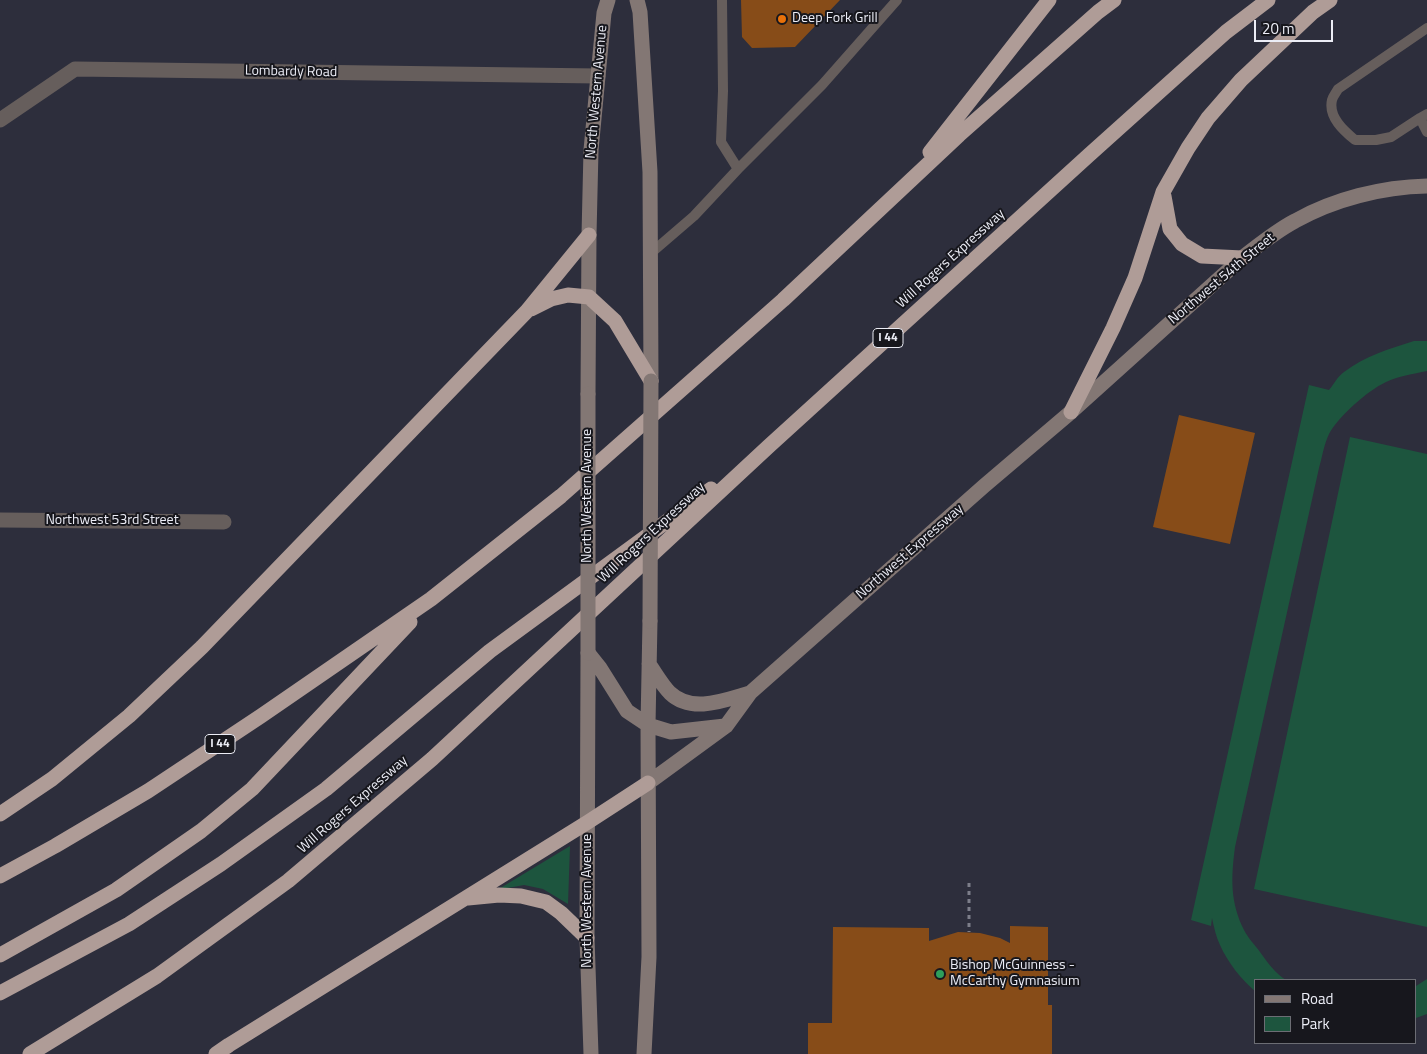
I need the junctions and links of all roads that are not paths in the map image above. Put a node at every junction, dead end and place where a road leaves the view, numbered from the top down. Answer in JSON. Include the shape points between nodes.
{"nodes":[{"id":1,"x":608,"y":0,"type":"edge"},
{"id":2,"x":637,"y":0,"type":"edge"},
{"id":3,"x":722,"y":0,"type":"edge"},
{"id":4,"x":897,"y":0,"type":"edge"},
{"id":5,"x":1049,"y":0,"type":"edge"},
{"id":6,"x":1114,"y":0,"type":"edge"},
{"id":7,"x":1268,"y":0,"type":"edge"},
{"id":8,"x":1330,"y":0,"type":"edge"},
{"id":9,"x":1427,"y":28,"type":"edge"},
{"id":10,"x":598,"y":76,"type":"junction"},
{"id":11,"x":1424,"y":116,"type":"edge"},
{"id":12,"x":0,"y":120,"type":"edge"},
{"id":13,"x":1427,"y":132,"type":"edge"},
{"id":14,"x":738,"y":169,"type":"junction"},
{"id":15,"x":1427,"y":186,"type":"edge"},
{"id":16,"x":1163,"y":192,"type":"junction"},
{"id":17,"x":898,"y":193,"type":"junction"},
{"id":18,"x":589,"y":235,"type":"junction"},
{"id":19,"x":650,"y":253,"type":"junction"},
{"id":20,"x":1242,"y":258,"type":"junction"},
{"id":21,"x":589,"y":297,"type":"junction"},
{"id":22,"x":527,"y":311,"type":"junction"},
{"id":23,"x":651,"y":381,"type":"junction"},
{"id":24,"x":1071,"y":412,"type":"junction"},
{"id":25,"x":769,"y":446,"type":"junction"},
{"id":26,"x":0,"y":520,"type":"edge"},
{"id":27,"x":224,"y":522,"type":"dead end"},
{"id":28,"x":431,"y":599,"type":"junction"},
{"id":29,"x":588,"y":653,"type":"junction"},
{"id":30,"x":649,"y":664,"type":"junction"},
{"id":31,"x":750,"y":692,"type":"junction"},
{"id":32,"x":648,"y":725,"type":"junction"},
{"id":33,"x":726,"y":726,"type":"junction"},
{"id":34,"x":648,"y":783,"type":"junction"},
{"id":35,"x":0,"y":814,"type":"edge"},
{"id":36,"x":588,"y":822,"type":"junction"},
{"id":37,"x":0,"y":876,"type":"edge"},
{"id":38,"x":464,"y":898,"type":"junction"},
{"id":39,"x":588,"y":938,"type":"junction"},
{"id":40,"x":0,"y":956,"type":"edge"},
{"id":41,"x":0,"y":994,"type":"edge"},
{"id":42,"x":30,"y":1054,"type":"edge"},
{"id":43,"x":216,"y":1054,"type":"edge"},
{"id":44,"x":591,"y":1054,"type":"edge"},
{"id":45,"x":644,"y":1054,"type":"edge"}],
"edges":[{"from":1,"to":10,"type":"main road","name":"North Western Avenue"},
{"from":2,"to":19,"type":"main road","via":[[650,172]]},
{"from":3,"to":14,"type":"lane","via":[[721,142]]},
{"from":4,"to":14,"type":"lane","via":[[822,85]]},
{"from":5,"to":17,"type":"highway"},
{"from":6,"to":17,"type":"highway","number":"I 44"},
{"from":7,"to":25,"type":"highway","name":"Will Rogers Expressway","number":"I 44","via":[[1226,32]]},
{"from":8,"to":16,"type":"highway","via":[[1241,80],[1208,118]]},
{"from":9,"to":11,"type":"lane","via":[[1338,90],[1332,99],[1332,110],[1341,128],[1355,140],[1391,137]]},
{"from":10,"to":12,"type":"street","name":"Lombardy Road","via":[[75,69]]},
{"from":10,"to":18,"type":"main road","name":"North Western Avenue","via":[[591,150]]},
{"from":11,"to":13,"type":"lane"},
{"from":14,"to":19,"type":"lane","via":[[694,216]]},
{"from":15,"to":20,"type":"main road","name":"Northwest 54th Street","via":[[1382,191],[1323,208],[1270,236]]},
{"from":16,"to":20,"type":"highway","via":[[1170,229],[1182,244],[1202,256]]},
{"from":16,"to":24,"type":"highway","via":[[1135,278]]},
{"from":17,"to":28,"type":"highway","number":"I 44","via":[[784,300],[561,496]]},
{"from":18,"to":21,"type":"main road","name":"North Western Avenue"},
{"from":18,"to":22,"type":"highway"},
{"from":19,"to":23,"type":"main road"},
{"from":20,"to":24,"type":"main road","name":"Northwest 54th Street"},
{"from":21,"to":22,"type":"highway","via":[[551,299]]},
{"from":21,"to":23,"type":"highway","via":[[615,321]]},
{"from":21,"to":29,"type":"main road","name":"North Western Avenue","bridge":true},
{"from":22,"to":35,"type":"highway","via":[[202,646],[129,716],[52,779]]},
{"from":23,"to":30,"type":"main road","bridge":true},
{"from":24,"to":31,"type":"main road","name":"Northwest Expressway"},
{"from":25,"to":41,"type":"highway","via":[[490,651],[310,801],[129,924]]},
{"from":25,"to":42,"type":"highway","name":"Will Rogers Expressway","number":"I 44","via":[[432,759],[288,882],[157,976]]},
{"from":26,"to":27,"type":"street","name":"Northwest 53rd Street"},
{"from":28,"to":37,"type":"highway","number":"I 44","via":[[148,791]]},
{"from":28,"to":40,"type":"highway","via":[[252,789],[201,831],[116,890]]},
{"from":29,"to":32,"type":"main road","via":[[626,710]]},
{"from":29,"to":36,"type":"main road","name":"North Western Avenue"},
{"from":30,"to":31,"type":"main road","name":"Northwest Expressway","via":[[670,693],[680,700],[695,704],[716,703]]},
{"from":30,"to":32,"type":"main road"},
{"from":31,"to":33,"type":"main road","name":"Northwest Expressway"},
{"from":32,"to":33,"type":"main road","via":[[671,732]]},
{"from":32,"to":34,"type":"main road"},
{"from":33,"to":34,"type":"main road","name":"Northwest Expressway"},
{"from":34,"to":36,"type":"highway"},
{"from":34,"to":45,"type":"main road","via":[[650,957]]},
{"from":36,"to":38,"type":"highway"},
{"from":36,"to":39,"type":"main road","name":"North Western Avenue"},
{"from":38,"to":39,"type":"highway","via":[[521,896],[546,902]]},
{"from":38,"to":43,"type":"highway"},
{"from":39,"to":44,"type":"main road","name":"North Western Avenue"}]}
